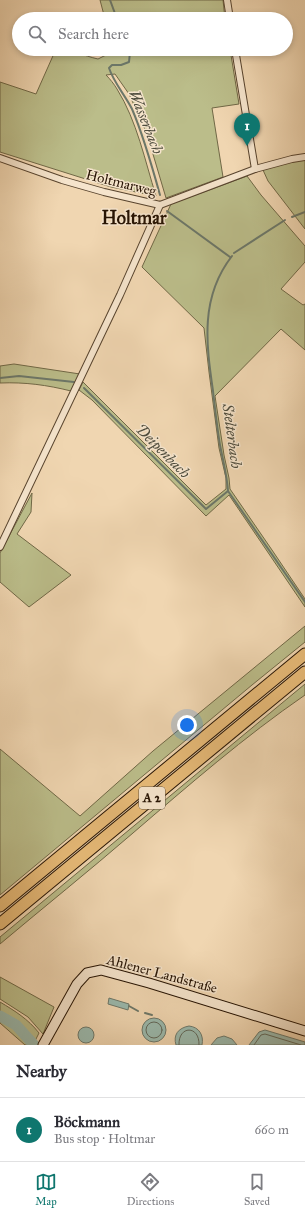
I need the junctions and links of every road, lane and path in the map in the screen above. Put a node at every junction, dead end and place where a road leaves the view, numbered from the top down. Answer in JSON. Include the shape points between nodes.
{"nodes":[{"id":1,"x":228,"y":0,"type":"edge"},
{"id":2,"x":229,"y":12,"type":"edge"},
{"id":3,"x":236,"y":56,"type":"edge"},
{"id":4,"x":0,"y":158,"type":"edge"},
{"id":5,"x":305,"y":158,"type":"edge"},
{"id":6,"x":255,"y":169,"type":"junction"},
{"id":7,"x":160,"y":205,"type":"junction"},
{"id":8,"x":0,"y":547,"type":"edge"},
{"id":9,"x":305,"y":654,"type":"edge"},
{"id":10,"x":305,"y":672,"type":"edge"},
{"id":11,"x":0,"y":906,"type":"edge"},
{"id":12,"x":0,"y":924,"type":"edge"},
{"id":13,"x":305,"y":1031,"type":"edge"},
{"id":14,"x":44,"y":1043,"type":"edge"}],
"edges":[{"from":1,"to":2,"type":"street"},
{"from":3,"to":6,"type":"street"},
{"from":4,"to":7,"type":"street","name":"Holtmarweg","via":[[62,180]]},
{"from":5,"to":6,"type":"street","name":"Holtmarweg"},
{"from":6,"to":7,"type":"street","name":"Holtmarweg"},
{"from":7,"to":8,"type":"street"},
{"from":9,"to":11,"type":"highway","number":"A 2"},
{"from":10,"to":12,"type":"highway","number":"A 2"},
{"from":13,"to":14,"type":"street","name":"Ahlener Landstraße","via":[[101,970],[87,973],[77,984]]}]}
